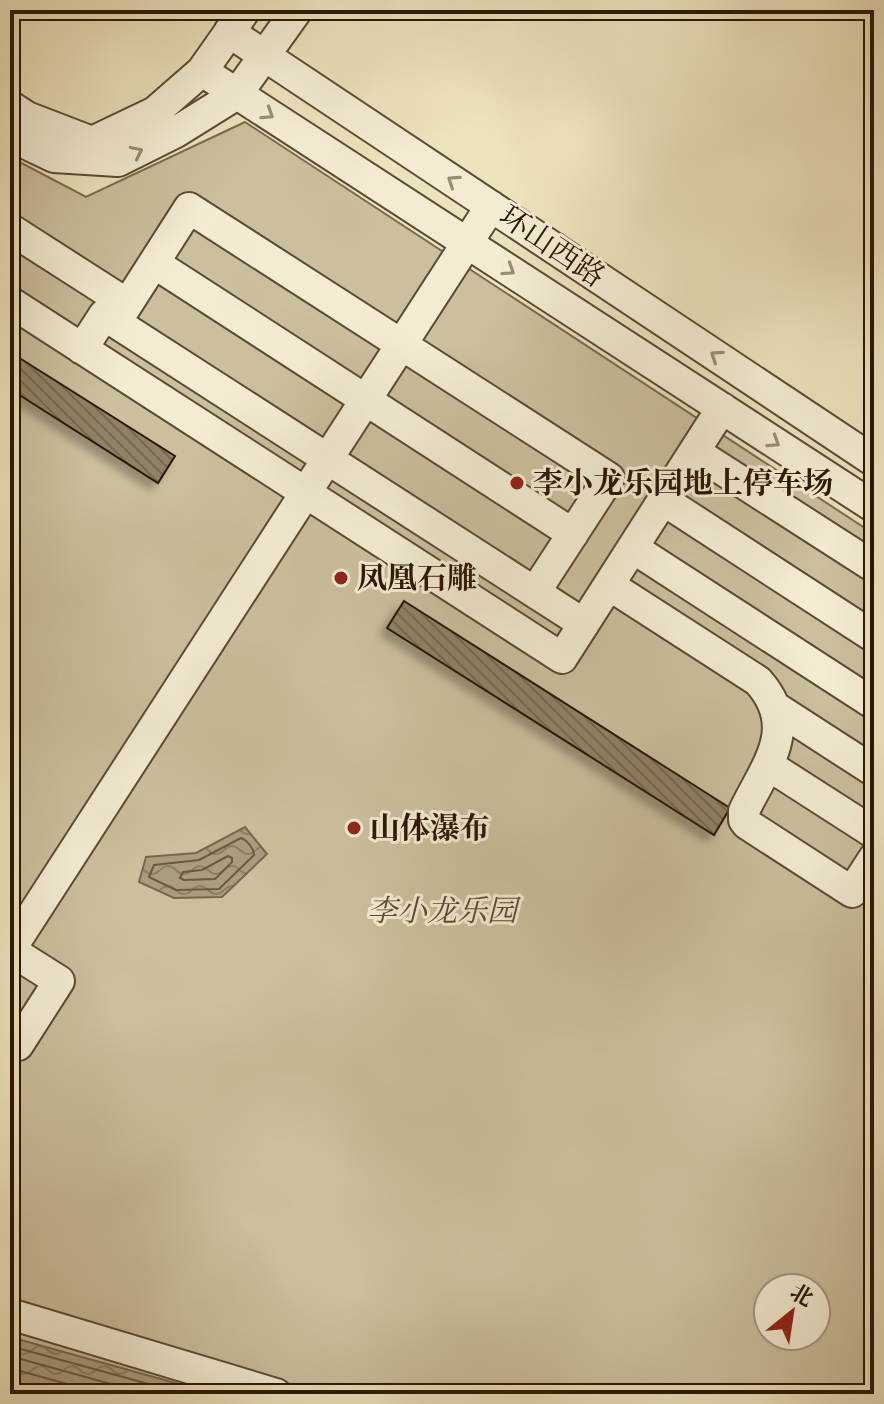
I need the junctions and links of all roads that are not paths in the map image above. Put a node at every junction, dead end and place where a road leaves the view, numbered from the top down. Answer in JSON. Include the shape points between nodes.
{"nodes":[{"id":1,"x":297,"y":10,"type":"edge"},
{"id":2,"x":237,"y":21,"type":"edge"},
{"id":3,"x":264,"y":55,"type":"junction"},
{"id":4,"x":202,"y":71,"type":"junction"},
{"id":5,"x":237,"y":94,"type":"junction"},
{"id":6,"x":10,"y":106,"type":"edge"},
{"id":7,"x":10,"y":136,"type":"edge"},
{"id":8,"x":491,"y":206,"type":"junction"},
{"id":9,"x":10,"y":229,"type":"edge"},
{"id":10,"x":467,"y":243,"type":"junction"},
{"id":11,"x":154,"y":263,"type":"junction"},
{"id":12,"x":10,"y":302,"type":"edge"},
{"id":13,"x":121,"y":313,"type":"junction"},
{"id":14,"x":402,"y":344,"type":"junction"},
{"id":15,"x":82,"y":349,"type":"junction"},
{"id":16,"x":366,"y":400,"type":"junction"},
{"id":17,"x":722,"y":408,"type":"junction"},
{"id":18,"x":695,"y":452,"type":"junction"},
{"id":19,"x":328,"y":459,"type":"junction"},
{"id":20,"x":874,"y":461,"type":"edge"},
{"id":21,"x":306,"y":493,"type":"junction"},
{"id":22,"x":663,"y":500,"type":"junction"},
{"id":23,"x":874,"y":507,"type":"edge"},
{"id":24,"x":573,"y":534,"type":"junction"},
{"id":25,"x":633,"y":548,"type":"junction"},
{"id":26,"x":874,"y":567,"type":"edge"},
{"id":27,"x":609,"y":585,"type":"junction"},
{"id":28,"x":535,"y":592,"type":"junction"},
{"id":29,"x":584,"y":624,"type":"junction"},
{"id":30,"x":874,"y":637,"type":"edge"},
{"id":31,"x":874,"y":704,"type":"edge"},
{"id":32,"x":775,"y":707,"type":"junction"},
{"id":33,"x":768,"y":765,"type":"junction"},
{"id":34,"x":874,"y":771,"type":"edge"},
{"id":35,"x":874,"y":833,"type":"edge"},
{"id":36,"x":874,"y":858,"type":"edge"},
{"id":37,"x":10,"y":950,"type":"edge"},
{"id":38,"x":10,"y":1040,"type":"edge"},
{"id":39,"x":10,"y":1314,"type":"edge"},
{"id":40,"x":276,"y":1394,"type":"edge"}],
"edges":[{"from":1,"to":3,"type":"street"},
{"from":2,"to":3,"type":"street","name":"环山西路"},
{"from":2,"to":4,"type":"street"},
{"from":3,"to":5,"type":"street"},
{"from":8,"to":3,"type":"street","name":"环山西路","one_way":true},
{"from":4,"to":5,"type":"street","name":"环山西路"},
{"from":4,"to":6,"type":"street","via":[[155,112],[92,142]]},
{"from":7,"to":5,"type":"street","one_way":true,"via":[[54,157],[118,161]]},
{"from":5,"to":10,"type":"street","name":"环山西路","one_way":true},
{"from":8,"to":10,"type":"street"},
{"from":20,"to":8,"type":"street","name":"环山西路","one_way":true},
{"from":9,"to":13,"type":"street"},
{"from":10,"to":14,"type":"street"},
{"from":10,"to":17,"type":"street","name":"环山西路","one_way":true},
{"from":11,"to":13,"type":"street"},
{"from":11,"to":14,"type":"street","via":[[189,208]]},
{"from":11,"to":16,"type":"street"},
{"from":12,"to":15,"type":"street"},
{"from":13,"to":15,"type":"street","via":[[104,315]]},
{"from":13,"to":19,"type":"street"},
{"from":14,"to":16,"type":"street"},
{"from":14,"to":24,"type":"street","via":[[609,478]]},
{"from":15,"to":21,"type":"street"},
{"from":16,"to":19,"type":"street"},
{"from":16,"to":24,"type":"street"},
{"from":17,"to":18,"type":"street"},
{"from":17,"to":23,"type":"street","name":"环山西路","one_way":true},
{"from":18,"to":22,"type":"street"},
{"from":18,"to":26,"type":"street"},
{"from":19,"to":21,"type":"street"},
{"from":19,"to":28,"type":"street"},
{"from":21,"to":29,"type":"street","via":[[562,658]]},
{"from":21,"to":37,"type":"street"},
{"from":22,"to":25,"type":"street"},
{"from":22,"to":30,"type":"street"},
{"from":24,"to":28,"type":"street"},
{"from":25,"to":27,"type":"street"},
{"from":25,"to":31,"type":"street"},
{"from":27,"to":29,"type":"street"},
{"from":27,"to":32,"type":"street","via":[[758,681]]},
{"from":28,"to":29,"type":"street"},
{"from":32,"to":33,"type":"street","via":[[779,732]]},
{"from":32,"to":34,"type":"street"},
{"from":33,"to":35,"type":"street"},
{"from":33,"to":36,"type":"street","via":[[744,811],[747,824],[852,892]]},
{"from":37,"to":38,"type":"street","via":[[59,981],[18,1045]]},
{"from":39,"to":40,"type":"street"}]}
